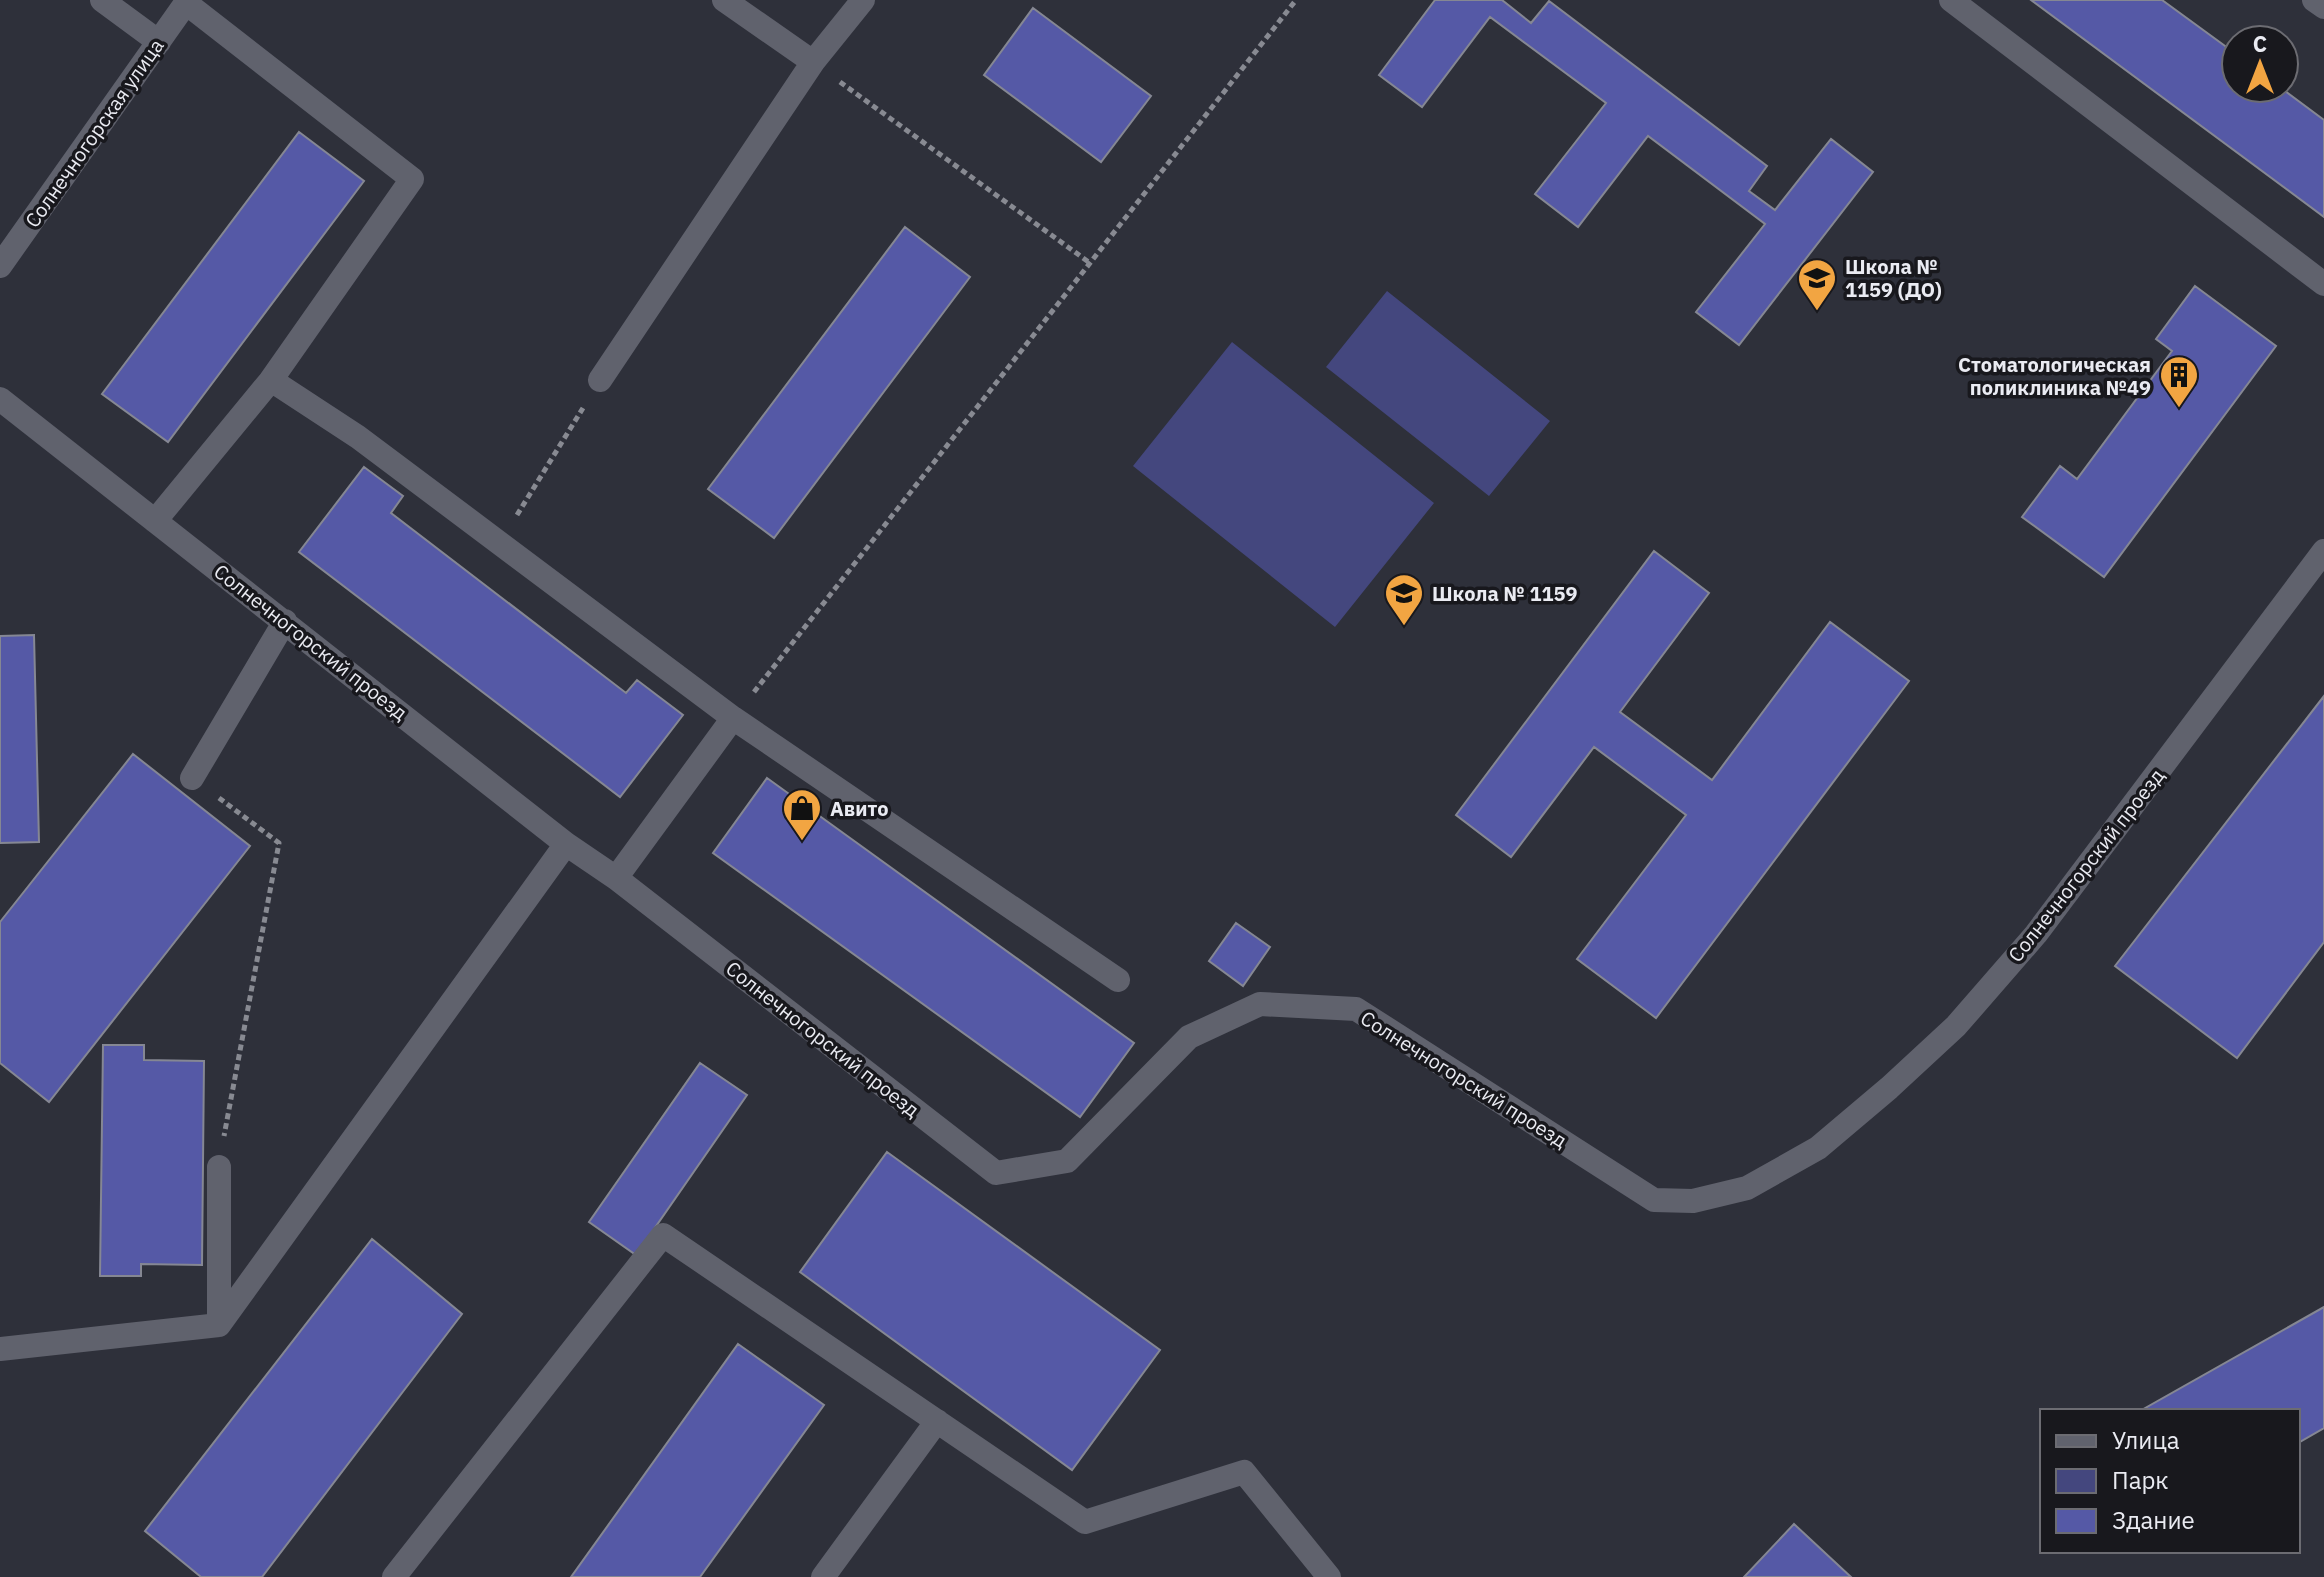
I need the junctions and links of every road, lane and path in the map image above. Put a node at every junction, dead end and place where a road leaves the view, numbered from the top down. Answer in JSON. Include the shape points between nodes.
{"nodes":[{"id":1,"x":102,"y":0,"type":"edge"},
{"id":2,"x":724,"y":0,"type":"edge"},
{"id":3,"x":863,"y":0,"type":"edge"},
{"id":4,"x":1296,"y":0,"type":"edge"},
{"id":5,"x":1951,"y":0,"type":"edge"},
{"id":6,"x":2314,"y":0,"type":"edge"},
{"id":7,"x":187,"y":1,"type":"edge"},
{"id":8,"x":2324,"y":7,"type":"edge"},
{"id":9,"x":159,"y":42,"type":"junction"},
{"id":10,"x":813,"y":62,"type":"junction"},
{"id":11,"x":1090,"y":263,"type":"junction"},
{"id":12,"x":0,"y":266,"type":"edge"},
{"id":13,"x":2324,"y":284,"type":"edge"},
{"id":14,"x":271,"y":380,"type":"junction"},
{"id":15,"x":600,"y":380,"type":"joint"},
{"id":16,"x":0,"y":399,"type":"edge"},
{"id":17,"x":155,"y":521,"type":"junction"},
{"id":18,"x":500,"y":543,"type":"junction"},
{"id":19,"x":2324,"y":551,"type":"edge"},
{"id":20,"x":285,"y":621,"type":"junction"},
{"id":21,"x":733,"y":718,"type":"junction"},
{"id":22,"x":192,"y":778,"type":"joint"},
{"id":23,"x":566,"y":844,"type":"junction"},
{"id":24,"x":616,"y":878,"type":"junction"},
{"id":25,"x":1118,"y":980,"type":"dead end"},
{"id":26,"x":219,"y":1167,"type":"joint"},
{"id":27,"x":219,"y":1325,"type":"junction"},
{"id":28,"x":0,"y":1349,"type":"edge"},
{"id":29,"x":937,"y":1421,"type":"junction"},
{"id":30,"x":394,"y":1577,"type":"edge"},
{"id":31,"x":823,"y":1577,"type":"edge"},
{"id":32,"x":1329,"y":1577,"type":"edge"}],
"edges":[{"from":1,"to":9,"type":"street"},
{"from":2,"to":10,"type":"street"},
{"from":3,"to":10,"type":"street"},
{"from":4,"to":11,"type":"path"},
{"from":5,"to":13,"type":"street"},
{"from":6,"to":8,"type":"street"},
{"from":7,"to":9,"type":"street","name":"Солнечногорская улица"},
{"from":7,"to":14,"type":"street","via":[[412,179]]},
{"from":9,"to":12,"type":"street","name":"Солнечногорская улица"},
{"from":10,"to":11,"type":"path"},
{"from":10,"to":15,"type":"street"},
{"from":11,"to":21,"type":"path"},
{"from":14,"to":17,"type":"street"},
{"from":14,"to":18,"type":"street","via":[[358,437]]},
{"from":15,"to":18,"type":"path"},
{"from":16,"to":17,"type":"street","name":"Солнечногорский проезд"},
{"from":17,"to":20,"type":"street","name":"Солнечногорский проезд"},
{"from":18,"to":21,"type":"street"},
{"from":19,"to":24,"type":"street","name":"Солнечногорский проезд","via":[[2036,934],[1956,1026],[1818,1148],[1747,1188],[1693,1201],[1654,1200],[1356,1009],[1260,1004],[1189,1037],[1067,1161],[996,1173]]},
{"from":20,"to":22,"type":"street"},
{"from":20,"to":23,"type":"street","name":"Солнечногорский проезд"},
{"from":21,"to":24,"type":"street"},
{"from":21,"to":25,"type":"street"},
{"from":22,"to":26,"type":"path","via":[[279,843]]},
{"from":23,"to":24,"type":"street","name":"Солнечногорский проезд"},
{"from":23,"to":27,"type":"street"},
{"from":26,"to":27,"type":"street"},
{"from":27,"to":28,"type":"street"},
{"from":29,"to":30,"type":"street","via":[[663,1235]]},
{"from":29,"to":31,"type":"street"},
{"from":29,"to":32,"type":"street","via":[[1085,1522],[1244,1472]]}]}
